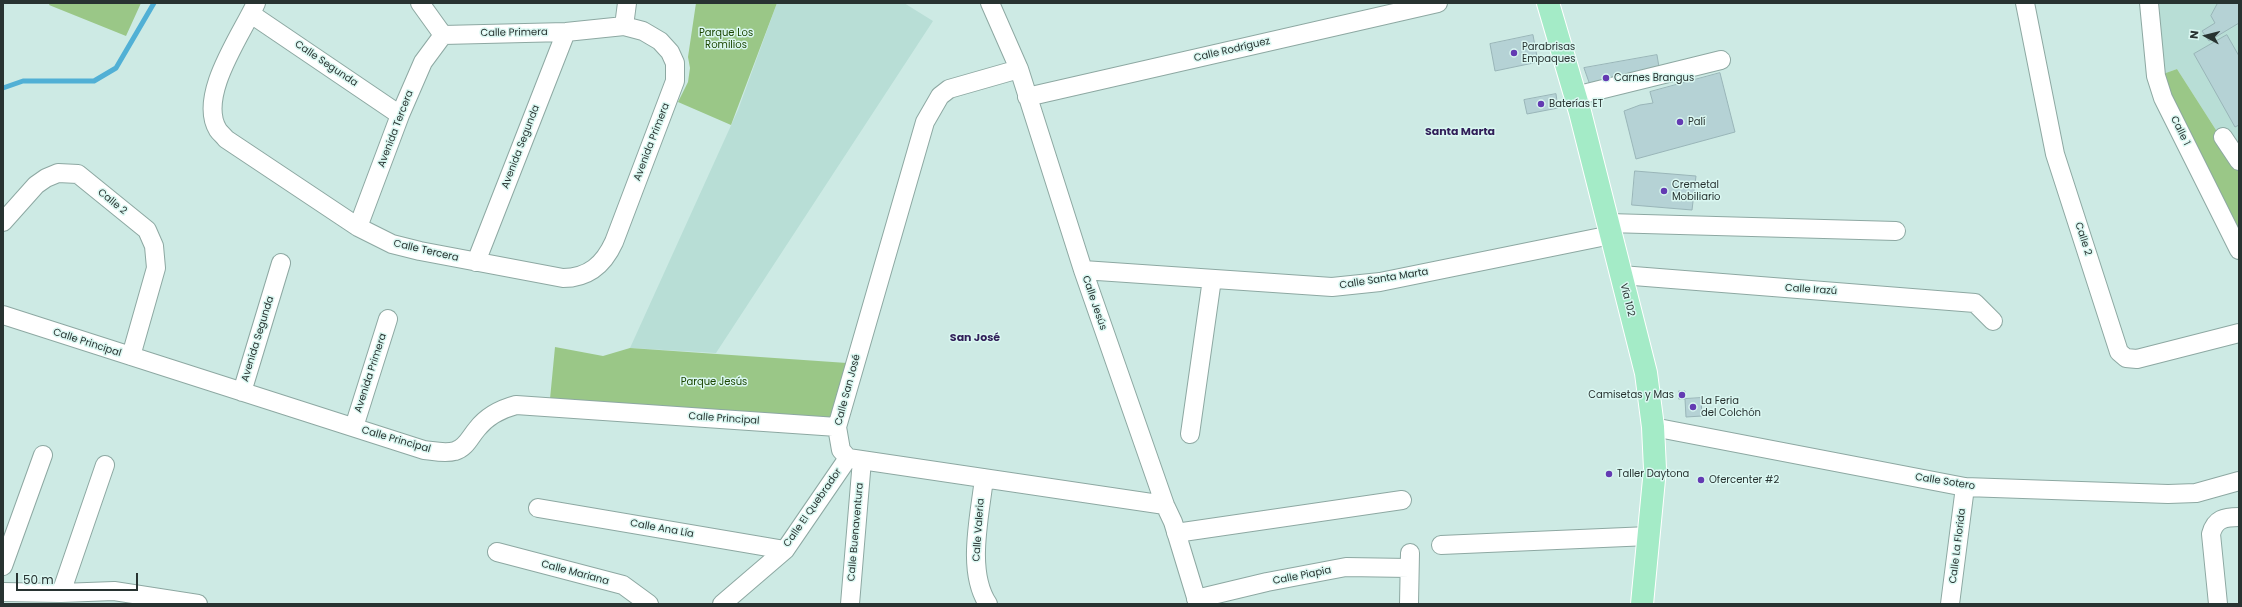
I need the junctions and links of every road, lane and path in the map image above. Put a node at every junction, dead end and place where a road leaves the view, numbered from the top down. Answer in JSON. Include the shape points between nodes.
{"nodes":[{"id":1,"x":420,"y":3,"type":"edge"},
{"id":2,"x":627,"y":3,"type":"edge"},
{"id":3,"x":990,"y":3,"type":"edge"},
{"id":4,"x":1438,"y":3,"type":"edge"},
{"id":5,"x":1548,"y":3,"type":"edge"},
{"id":6,"x":2025,"y":3,"type":"edge"},
{"id":7,"x":2149,"y":3,"type":"edge"},
{"id":8,"x":254,"y":9,"type":"edge"},
{"id":9,"x":624,"y":26,"type":"junction"},
{"id":10,"x":566,"y":32,"type":"junction"},
{"id":11,"x":443,"y":36,"type":"junction"},
{"id":12,"x":1721,"y":60,"type":"dead end"},
{"id":13,"x":1019,"y":69,"type":"junction"},
{"id":14,"x":1575,"y":96,"type":"junction"},
{"id":15,"x":1027,"y":97,"type":"junction"},
{"id":16,"x":400,"y":115,"type":"junction"},
{"id":17,"x":2223,"y":137,"type":"dead end"},
{"id":18,"x":2239,"y":161,"type":"edge"},
{"id":19,"x":3,"y":222,"type":"edge"},
{"id":20,"x":358,"y":227,"type":"junction"},
{"id":21,"x":1610,"y":229,"type":"junction"},
{"id":22,"x":1896,"y":231,"type":"dead end"},
{"id":23,"x":2239,"y":250,"type":"edge"},
{"id":24,"x":476,"y":262,"type":"junction"},
{"id":25,"x":281,"y":264,"type":"dead end"},
{"id":26,"x":1083,"y":270,"type":"junction"},
{"id":27,"x":587,"y":274,"type":"joint"},
{"id":28,"x":1621,"y":275,"type":"junction"},
{"id":29,"x":1212,"y":279,"type":"junction"},
{"id":30,"x":3,"y":315,"type":"edge"},
{"id":31,"x":388,"y":319,"type":"dead end"},
{"id":32,"x":1993,"y":321,"type":"dead end"},
{"id":33,"x":2239,"y":333,"type":"edge"},
{"id":34,"x":131,"y":356,"type":"junction"},
{"id":35,"x":242,"y":392,"type":"junction"},
{"id":36,"x":354,"y":427,"type":"junction"},
{"id":37,"x":837,"y":427,"type":"junction"},
{"id":38,"x":1653,"y":427,"type":"junction"},
{"id":39,"x":1190,"y":434,"type":"dead end"},
{"id":40,"x":43,"y":455,"type":"dead end"},
{"id":41,"x":855,"y":459,"type":"junction"},
{"id":42,"x":105,"y":465,"type":"dead end"},
{"id":43,"x":984,"y":478,"type":"junction"},
{"id":44,"x":2239,"y":481,"type":"edge"},
{"id":45,"x":1965,"y":487,"type":"junction"},
{"id":46,"x":1402,"y":500,"type":"dead end"},
{"id":47,"x":1165,"y":505,"type":"junction"},
{"id":48,"x":538,"y":508,"type":"dead end"},
{"id":49,"x":2239,"y":518,"type":"edge"},
{"id":50,"x":1176,"y":533,"type":"junction"},
{"id":51,"x":1649,"y":536,"type":"junction"},
{"id":52,"x":1441,"y":546,"type":"dead end"},
{"id":53,"x":785,"y":550,"type":"junction"},
{"id":54,"x":497,"y":552,"type":"dead end"},
{"id":55,"x":3,"y":566,"type":"edge"},
{"id":56,"x":3,"y":592,"type":"edge"},
{"id":57,"x":61,"y":593,"type":"junction"},
{"id":58,"x":1197,"y":602,"type":"edge"},
{"id":59,"x":198,"y":604,"type":"edge"},
{"id":60,"x":649,"y":604,"type":"edge"},
{"id":61,"x":722,"y":604,"type":"edge"},
{"id":62,"x":850,"y":604,"type":"edge"},
{"id":63,"x":988,"y":604,"type":"edge"},
{"id":64,"x":1409,"y":604,"type":"edge"},
{"id":65,"x":1642,"y":604,"type":"edge"},
{"id":66,"x":1950,"y":604,"type":"edge"},
{"id":67,"x":2218,"y":604,"type":"edge"}],
"edges":[{"from":1,"to":11,"type":"street"},
{"from":2,"to":9,"type":"street"},
{"from":3,"to":13,"type":"street","name":"Calle Jesús"},
{"from":4,"to":15,"type":"street","name":"Calle Rodríguez"},
{"from":5,"to":14,"type":"main road","name":"Vía 102"},
{"from":6,"to":33,"type":"street","name":"Calle 2","via":[[2055,154],[2119,352],[2126,358],[2137,359]]},
{"from":7,"to":23,"type":"street","name":"Calle 1","via":[[2156,76],[2163,98]]},
{"from":8,"to":16,"type":"street","name":"Calle Segunda"},
{"from":8,"to":20,"type":"street","name":"Calle Tercera","via":[[217,82],[213,114],[218,130],[226,139]]},
{"from":9,"to":10,"type":"street","name":"Calle Primera"},
{"from":9,"to":27,"type":"street","name":"Avenida Primera","via":[[644,31],[660,41],[670,52],[675,63],[675,81],[614,242],[607,256]]},
{"from":10,"to":11,"type":"street","name":"Calle Primera"},
{"from":10,"to":24,"type":"street","name":"Avenida Segunda"},
{"from":11,"to":16,"type":"street","name":"Avenida Tercera","via":[[423,62]]},
{"from":12,"to":14,"type":"street"},
{"from":13,"to":15,"type":"street","name":"Calle Jesús"},
{"from":13,"to":37,"type":"street","name":"Calle San José","via":[[949,89],[940,96],[932,108],[925,122]]},
{"from":14,"to":21,"type":"main road","name":"Vía 102"},
{"from":15,"to":26,"type":"street","name":"Calle Jesús"},
{"from":16,"to":20,"type":"street","name":"Avenida Tercera"},
{"from":17,"to":18,"type":"street"},
{"from":19,"to":34,"type":"street","name":"Calle 2","via":[[36,185],[46,178],[58,173],[78,174],[147,230],[154,246],[156,268]]},
{"from":20,"to":24,"type":"street","name":"Calle Tercera","via":[[392,244]]},
{"from":21,"to":22,"type":"street","name":"Calle Santa Marta"},
{"from":21,"to":28,"type":"main road","name":"Vía 102"},
{"from":21,"to":29,"type":"street","name":"Calle Santa Marta","via":[[1380,282],[1332,287]]},
{"from":24,"to":27,"type":"street","name":"Calle Tercera","via":[[563,278]]},
{"from":25,"to":35,"type":"street","name":"Avenida Segunda"},
{"from":26,"to":29,"type":"street","name":"Calle Santa Marta"},
{"from":26,"to":47,"type":"street","name":"Calle Jesús"},
{"from":28,"to":32,"type":"street","name":"Calle Irazú","via":[[1976,303]]},
{"from":28,"to":38,"type":"main road","name":"Vía 102","via":[[1646,373]]},
{"from":29,"to":39,"type":"street"},
{"from":30,"to":34,"type":"street","name":"Calle Principal"},
{"from":31,"to":36,"type":"street","name":"Avenida Primera"},
{"from":34,"to":35,"type":"street","name":"Calle Principal"},
{"from":35,"to":36,"type":"street","name":"Calle Principal"},
{"from":36,"to":37,"type":"street","name":"Calle Principal","via":[[424,450],[444,452],[456,451],[468,443],[490,416],[516,405]]},
{"from":37,"to":41,"type":"street","name":"Calle San José","via":[[841,450]]},
{"from":38,"to":45,"type":"street","name":"Calle Sotero"},
{"from":38,"to":51,"type":"main road","name":"Vía 102","via":[[1655,469]]},
{"from":40,"to":55,"type":"street"},
{"from":41,"to":43,"type":"street"},
{"from":41,"to":53,"type":"street","name":"Calle El Quebrador"},
{"from":41,"to":62,"type":"street","name":"Calle Buenaventura"},
{"from":42,"to":57,"type":"street"},
{"from":43,"to":47,"type":"street"},
{"from":43,"to":63,"type":"street","name":"Calle Valeria","via":[[976,554],[977,575],[982,594]]},
{"from":44,"to":45,"type":"street","name":"Calle Sotero","via":[[2196,493],[2168,494]]},
{"from":45,"to":66,"type":"street","name":"Calle La Florida"},
{"from":46,"to":50,"type":"street"},
{"from":47,"to":50,"type":"street","name":"Calle Jesús"},
{"from":48,"to":53,"type":"street","name":"Calle Ana Lía"},
{"from":49,"to":67,"type":"street","via":[[2220,519],[2214,525],[2211,534]]},
{"from":50,"to":58,"type":"street","name":"Calle Jesús"},
{"from":51,"to":52,"type":"street"},
{"from":51,"to":65,"type":"main road","name":"Vía 102"},
{"from":53,"to":61,"type":"street","name":"Calle El Quebrador"},
{"from":54,"to":60,"type":"street","name":"Calle Mariana","via":[[624,585]]},
{"from":56,"to":57,"type":"street"},
{"from":57,"to":59,"type":"street","via":[[114,590]]},
{"from":58,"to":64,"type":"street","name":"Calle Piapia","via":[[1267,582],[1346,567],[1409,561]]}]}
